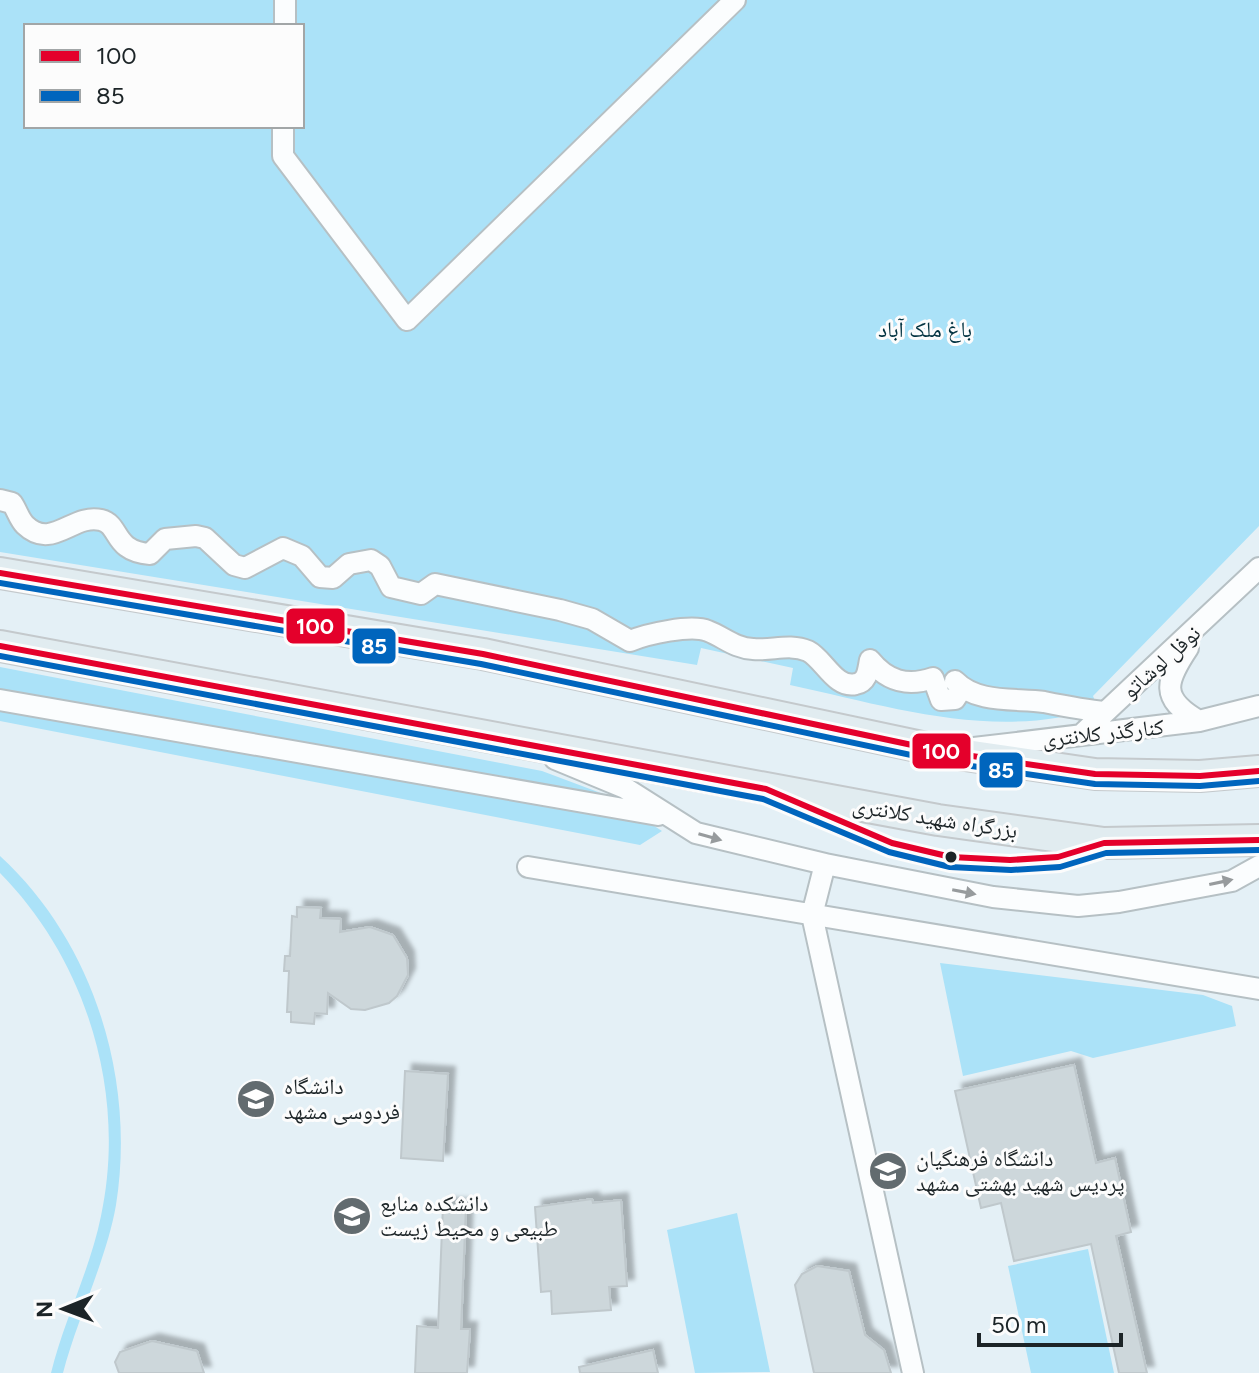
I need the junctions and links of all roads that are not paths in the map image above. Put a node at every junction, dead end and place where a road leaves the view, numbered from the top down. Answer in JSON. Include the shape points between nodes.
{"nodes":[{"id":1,"x":285,"y":0,"type":"edge"},
{"id":2,"x":735,"y":0,"type":"edge"},
{"id":3,"x":285,"y":24,"type":"edge"},
{"id":4,"x":283,"y":128,"type":"edge"},
{"id":5,"x":0,"y":500,"type":"edge"},
{"id":6,"x":1259,"y":568,"type":"edge"},
{"id":7,"x":0,"y":573,"type":"edge"},
{"id":8,"x":1206,"y":621,"type":"junction"},
{"id":9,"x":0,"y":646,"type":"edge"},
{"id":10,"x":0,"y":700,"type":"edge"},
{"id":11,"x":1259,"y":706,"type":"edge"},
{"id":12,"x":1105,"y":712,"type":"junction"},
{"id":13,"x":1199,"y":721,"type":"junction"},
{"id":14,"x":1081,"y":735,"type":"junction"},
{"id":15,"x":515,"y":742,"type":"junction"},
{"id":16,"x":945,"y":752,"type":"junction"},
{"id":17,"x":1259,"y":771,"type":"edge"},
{"id":18,"x":665,"y":816,"type":"junction"},
{"id":19,"x":1259,"y":840,"type":"edge"},
{"id":20,"x":825,"y":864,"type":"junction"},
{"id":21,"x":1259,"y":866,"type":"edge"},
{"id":22,"x":528,"y":867,"type":"dead end"},
{"id":23,"x":812,"y":915,"type":"junction"},
{"id":24,"x":1259,"y":989,"type":"edge"},
{"id":25,"x":913,"y":1373,"type":"edge"}],
"edges":[{"from":1,"to":3,"type":"street"},
{"from":2,"to":4,"type":"street","via":[[407,320],[283,156]]},
{"from":5,"to":12,"type":"street","via":[[12,503],[27,527],[48,534],[57,535],[84,519],[105,521],[118,542],[138,553],[150,554],[165,539],[196,536],[234,565],[245,568],[283,548],[295,551],[320,577],[333,578],[349,564],[371,560],[391,587],[421,594],[435,584],[560,610],[592,619],[630,641],[647,634],[707,630],[737,647],[808,651],[850,685],[865,679],[870,660],[898,681],[933,678],[941,700],[955,699],[959,685],[1011,702],[1040,701]]},
{"from":6,"to":8,"type":"street","name":"نوفل لوشاتو"},
{"from":7,"to":16,"type":"highway","via":[[483,654]]},
{"from":8,"to":12,"type":"street","name":"نوفل لوشاتو"},
{"from":8,"to":13,"type":"street","name":"نوفل لوشاتو","via":[[1170,675],[1171,694],[1182,711]]},
{"from":9,"to":15,"type":"highway","name":"بزرگراه شهید کلانتری"},
{"from":10,"to":18,"type":"street"},
{"from":11,"to":13,"type":"street","name":"کنارگذر کلانتری"},
{"from":12,"to":14,"type":"street","name":"نوفل لوشاتو"},
{"from":13,"to":14,"type":"street","name":"کنارگذر کلانتری"},
{"from":14,"to":16,"type":"street","name":"کنارگذر کلانتری"},
{"from":15,"to":18,"type":"street","via":[[625,788]]},
{"from":15,"to":19,"type":"highway","name":"بزرگراه شهید کلانتری","via":[[938,820],[1104,843]]},
{"from":16,"to":17,"type":"highway","via":[[1095,774]]},
{"from":18,"to":20,"type":"street","one_way":true,"via":[[696,833]]},
{"from":20,"to":21,"type":"street","one_way":true,"via":[[993,897],[1078,906],[1232,881]]},
{"from":20,"to":23,"type":"street"},
{"from":22,"to":23,"type":"street"},
{"from":23,"to":24,"type":"street"},
{"from":23,"to":25,"type":"street"}]}
